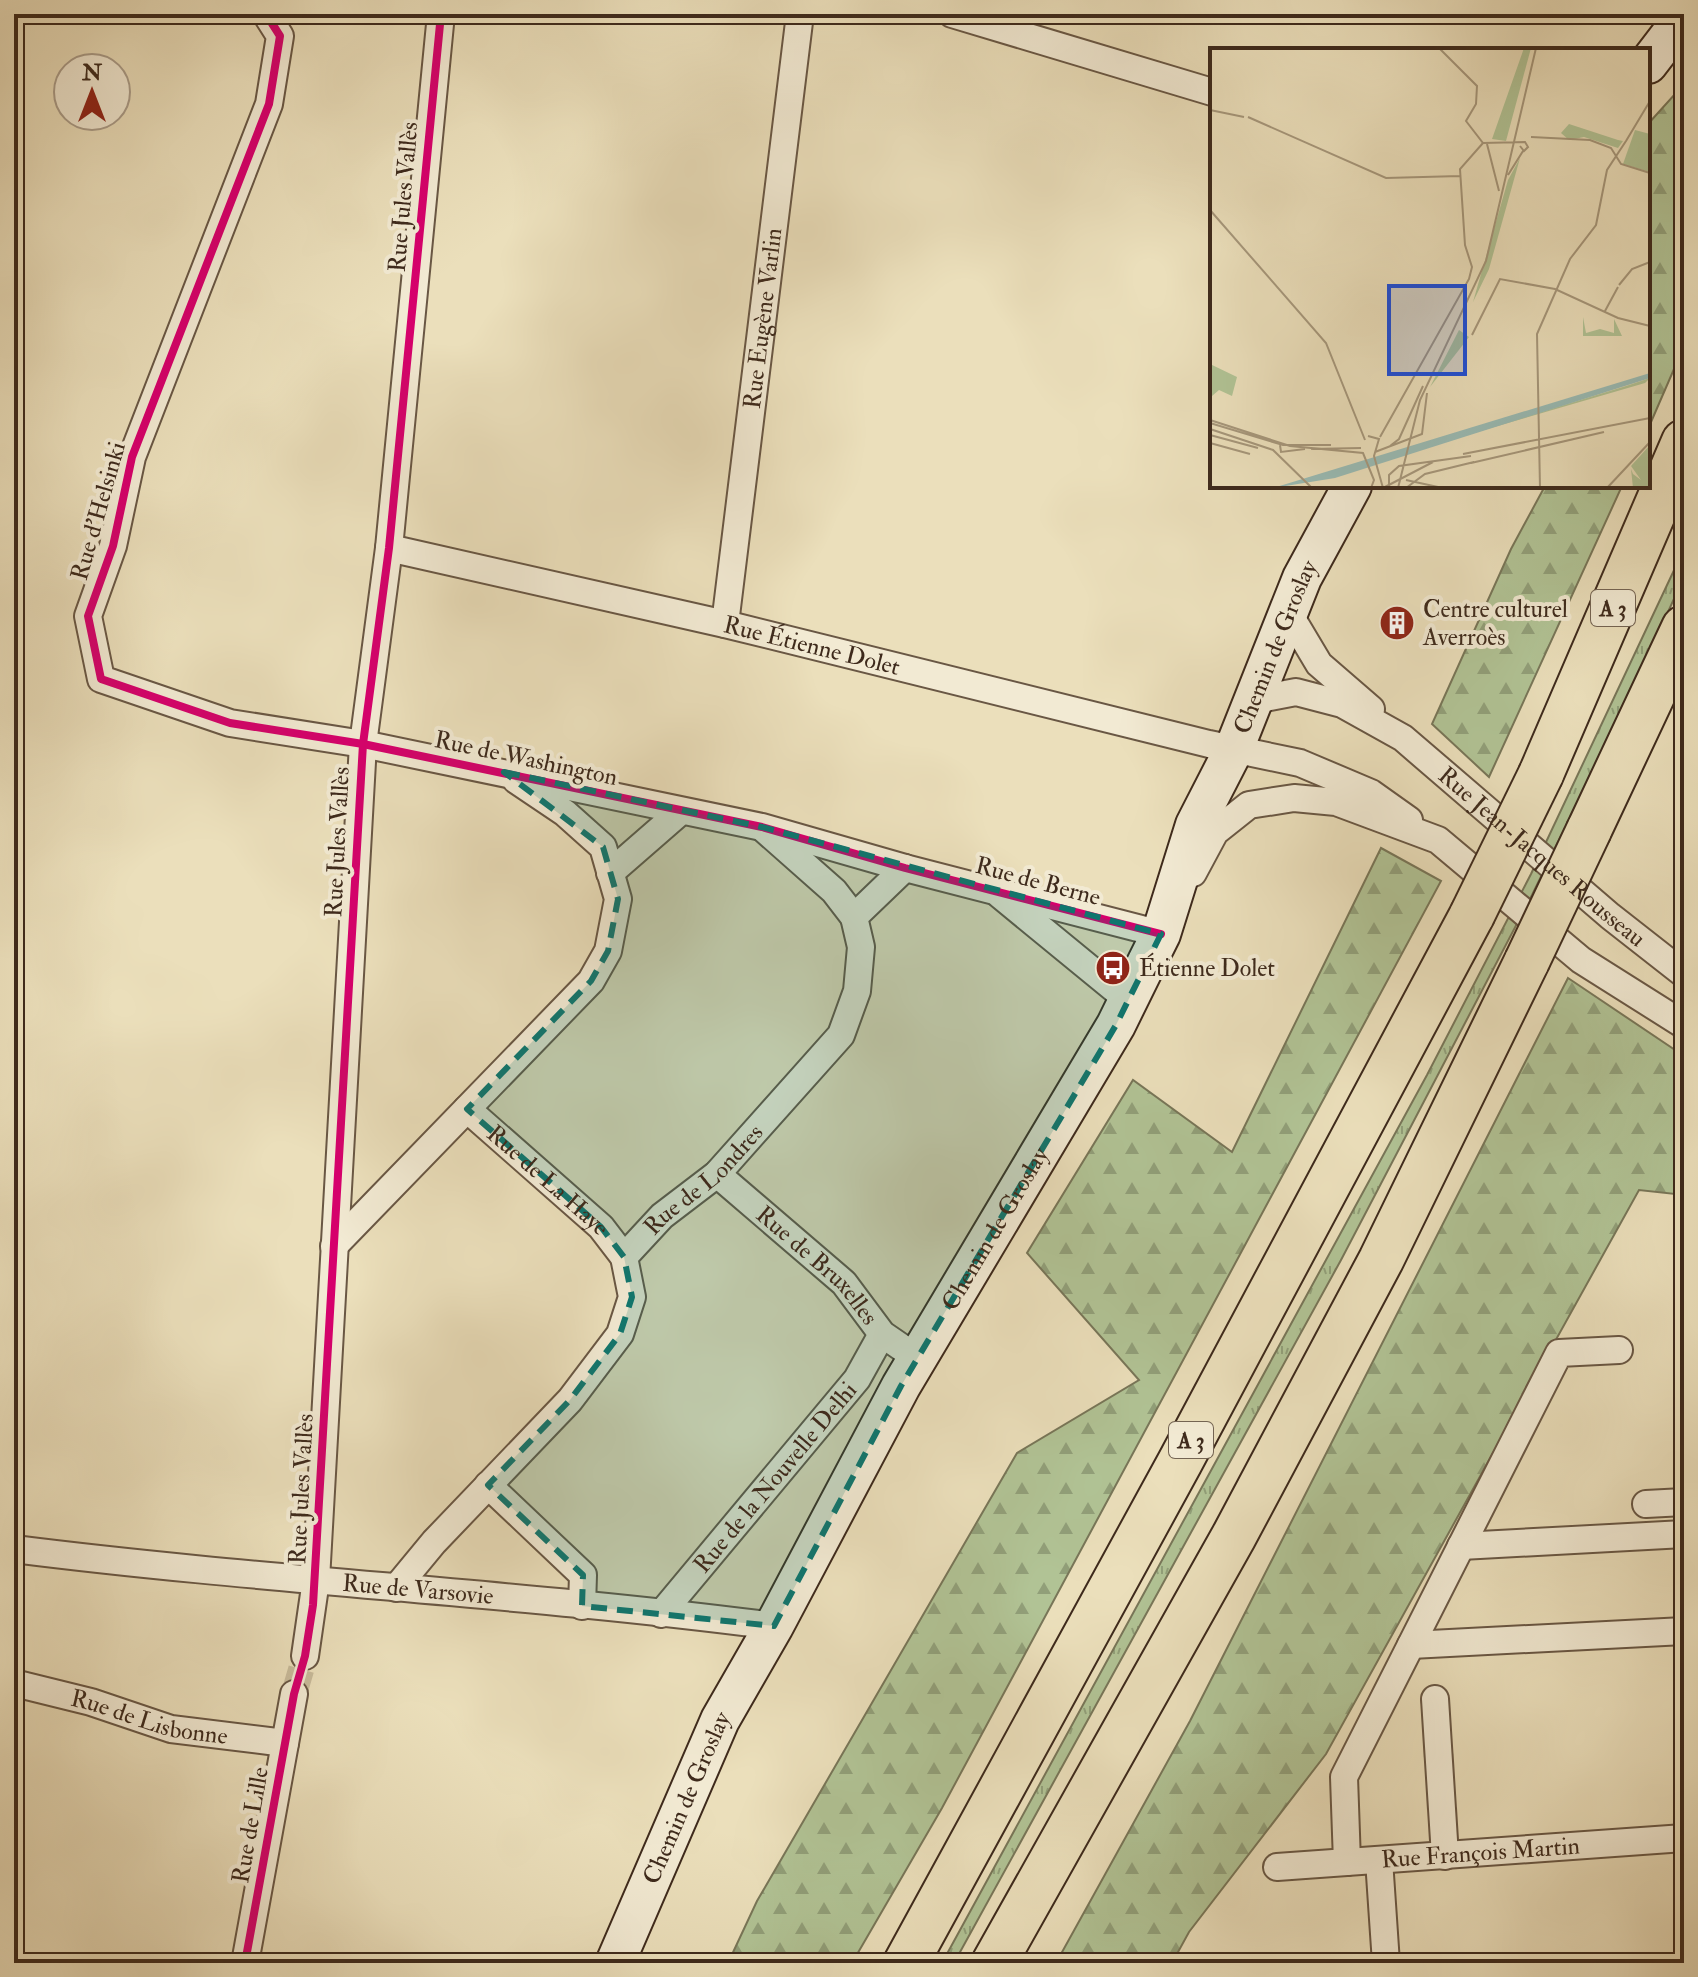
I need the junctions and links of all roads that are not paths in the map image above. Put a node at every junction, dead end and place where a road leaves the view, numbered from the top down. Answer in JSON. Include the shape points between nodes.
{"nodes":[{"id":1,"x":266,"y":14,"type":"edge"},
{"id":2,"x":441,"y":14,"type":"edge"},
{"id":3,"x":800,"y":14,"type":"edge"},
{"id":4,"x":952,"y":14,"type":"edge"},
{"id":5,"x":1684,"y":17,"type":"edge"},
{"id":6,"x":1650,"y":61,"type":"edge"},
{"id":7,"x":1210,"y":91,"type":"edge"},
{"id":8,"x":1684,"y":442,"type":"edge"},
{"id":9,"x":1351,"y":488,"type":"edge"},
{"id":10,"x":389,"y":548,"type":"junction"},
{"id":11,"x":1288,"y":612,"type":"junction"},
{"id":12,"x":725,"y":624,"type":"junction"},
{"id":13,"x":1684,"y":628,"type":"edge"},
{"id":14,"x":1255,"y":700,"type":"junction"},
{"id":15,"x":1403,"y":738,"type":"junction"},
{"id":16,"x":363,"y":744,"type":"junction"},
{"id":17,"x":1234,"y":749,"type":"junction"},
{"id":18,"x":504,"y":772,"type":"junction"},
{"id":19,"x":680,"y":812,"type":"junction"},
{"id":20,"x":762,"y":827,"type":"junction"},
{"id":21,"x":1438,"y":840,"type":"junction"},
{"id":22,"x":905,"y":868,"type":"junction"},
{"id":23,"x":610,"y":873,"type":"junction"},
{"id":24,"x":994,"y":891,"type":"junction"},
{"id":25,"x":854,"y":917,"type":"junction"},
{"id":26,"x":1161,"y":934,"type":"junction"},
{"id":27,"x":1684,"y":974,"type":"edge"},
{"id":28,"x":1128,"y":1000,"type":"junction"},
{"id":29,"x":1684,"y":1025,"type":"edge"},
{"id":30,"x":467,"y":1109,"type":"junction"},
{"id":31,"x":717,"y":1174,"type":"junction"},
{"id":32,"x":334,"y":1246,"type":"junction"},
{"id":33,"x":624,"y":1257,"type":"junction"},
{"id":34,"x":882,"y":1334,"type":"junction"},
{"id":35,"x":1619,"y":1350,"type":"dead end"},
{"id":36,"x":917,"y":1358,"type":"junction"},
{"id":37,"x":488,"y":1485,"type":"junction"},
{"id":38,"x":1684,"y":1502,"type":"edge"},
{"id":39,"x":1646,"y":1504,"type":"dead end"},
{"id":40,"x":1684,"y":1534,"type":"edge"},
{"id":41,"x":1461,"y":1546,"type":"junction"},
{"id":42,"x":14,"y":1549,"type":"edge"},
{"id":43,"x":316,"y":1580,"type":"junction"},
{"id":44,"x":396,"y":1588,"type":"junction"},
{"id":45,"x":582,"y":1606,"type":"junction"},
{"id":46,"x":661,"y":1614,"type":"junction"},
{"id":47,"x":774,"y":1626,"type":"junction"},
{"id":48,"x":1684,"y":1631,"type":"edge"},
{"id":49,"x":1411,"y":1645,"type":"junction"},
{"id":50,"x":305,"y":1656,"type":"tunnel mouth"},
{"id":51,"x":14,"y":1683,"type":"edge"},
{"id":52,"x":294,"y":1694,"type":"tunnel mouth"},
{"id":53,"x":1435,"y":1699,"type":"dead end"},
{"id":54,"x":285,"y":1743,"type":"junction"},
{"id":55,"x":1684,"y":1838,"type":"edge"},
{"id":56,"x":1445,"y":1856,"type":"junction"},
{"id":57,"x":1379,"y":1860,"type":"junction"},
{"id":58,"x":1347,"y":1862,"type":"junction"},
{"id":59,"x":1277,"y":1867,"type":"dead end"},
{"id":60,"x":245,"y":1963,"type":"edge"},
{"id":61,"x":615,"y":1963,"type":"edge"},
{"id":62,"x":906,"y":1963,"type":"edge"},
{"id":63,"x":994,"y":1963,"type":"edge"},
{"id":64,"x":1386,"y":1963,"type":"edge"}],
"edges":[{"from":1,"to":16,"type":"street","name":"Rue d'Helsinki","via":[[280,36],[269,104],[132,457],[113,546],[88,616],[101,679],[230,723]]},
{"from":2,"to":10,"type":"street","name":"Rue Jules Vallès"},
{"from":3,"to":12,"type":"street","name":"Rue Eugène Varlin"},
{"from":4,"to":7,"type":"street"},
{"from":5,"to":6,"type":"street"},
{"from":8,"to":62,"type":"highway","number":"A 3","bridge":true,"via":[[1541,774],[1472,915]]},
{"from":9,"to":11,"type":"street","name":"Chemin de Groslay"},
{"from":10,"to":12,"type":"street","name":"Rue Étienne Dolet"},
{"from":10,"to":16,"type":"street","name":"Rue Jules Vallès"},
{"from":11,"to":14,"type":"street","name":"Chemin de Groslay"},
{"from":11,"to":15,"type":"street","name":"Rue Jean-Jacques Rousseau","via":[[1319,664]]},
{"from":12,"to":17,"type":"street","name":"Rue Étienne Dolet"},
{"from":13,"to":63,"type":"highway","bridge":true,"via":[[1366,1288]]},
{"from":14,"to":15,"type":"street","name":"Rue Jean-Jacques Rousseau","via":[[1296,692],[1342,704]]},
{"from":14,"to":17,"type":"street","name":"Chemin de Groslay"},
{"from":15,"to":27,"type":"street","name":"Rue Jean-Jacques Rousseau"},
{"from":16,"to":18,"type":"street","name":"Rue de Washington"},
{"from":16,"to":32,"type":"street","name":"Rue Jules Vallès"},
{"from":17,"to":21,"type":"street","name":"Rue Jean-Jacques Rousseau","via":[[1300,763],[1371,793]]},
{"from":17,"to":26,"type":"street","name":"Chemin de Groslay","via":[[1195,825]]},
{"from":18,"to":19,"type":"street","name":"Rue de Washington"},
{"from":18,"to":23,"type":"street","name":"Rue de Washington","via":[[565,813],[603,847]]},
{"from":19,"to":20,"type":"street","name":"Rue de Washington"},
{"from":19,"to":23,"type":"street"},
{"from":20,"to":22,"type":"street","name":"Rue de Berne"},
{"from":20,"to":25,"type":"street","via":[[834,891]]},
{"from":21,"to":26,"type":"street","name":"Rue Jean-Jacques Rousseau","via":[[1336,802],[1294,798],[1249,805],[1215,832]]},
{"from":21,"to":29,"type":"street","name":"Rue Jean-Jacques Rousseau","via":[[1581,960]]},
{"from":22,"to":24,"type":"street","name":"Rue de Berne"},
{"from":22,"to":25,"type":"street"},
{"from":23,"to":30,"type":"street","name":"Rue de Washington","via":[[616,912],[608,951],[591,981]]},
{"from":24,"to":26,"type":"street","name":"Rue de Berne"},
{"from":24,"to":28,"type":"street","name":"Rue de Berne"},
{"from":25,"to":31,"type":"street","name":"Rue de Londres","via":[[861,947],[857,991],[841,1035]]},
{"from":26,"to":28,"type":"street","name":"Chemin de Groslay"},
{"from":28,"to":36,"type":"street","name":"Chemin de Groslay"},
{"from":30,"to":32,"type":"street","name":"Rue de Washington"},
{"from":30,"to":33,"type":"street","name":"Rue de La Haye","via":[[601,1227]]},
{"from":31,"to":33,"type":"street","name":"Rue de Londres","via":[[662,1216]]},
{"from":31,"to":34,"type":"street","name":"Rue de Bruxelles","via":[[844,1283]]},
{"from":32,"to":43,"type":"street","name":"Rue Jules Vallès"},
{"from":33,"to":37,"type":"street","name":"Rue de Londres","via":[[632,1297],[620,1334],[570,1400]]},
{"from":34,"to":36,"type":"street","name":"Rue de Bruxelles"},
{"from":34,"to":46,"type":"street","name":"Rue de la Nouvelle Delhi","via":[[857,1379]]},
{"from":35,"to":41,"type":"street","via":[[1559,1353]]},
{"from":36,"to":47,"type":"street","name":"Chemin de Groslay"},
{"from":37,"to":44,"type":"street","name":"Rue de Londres"},
{"from":37,"to":45,"type":"street","via":[[583,1575]]},
{"from":38,"to":39,"type":"street"},
{"from":40,"to":41,"type":"street"},
{"from":41,"to":49,"type":"street"},
{"from":42,"to":43,"type":"street","name":"Rue de Varsovie"},
{"from":43,"to":44,"type":"street","name":"Rue de Varsovie"},
{"from":43,"to":50,"type":"street"},
{"from":44,"to":45,"type":"street","name":"Rue de Varsovie"},
{"from":45,"to":46,"type":"street","name":"Rue de Varsovie"},
{"from":46,"to":47,"type":"street","name":"Rue de Varsovie"},
{"from":47,"to":61,"type":"street","name":"Chemin de Groslay","via":[[720,1720]]},
{"from":48,"to":49,"type":"street"},
{"from":49,"to":58,"type":"street","via":[[1344,1777]]},
{"from":51,"to":54,"type":"street","name":"Rue de Lisbonne","via":[[171,1729]]},
{"from":52,"to":54,"type":"street","name":"Rue de Lille"},
{"from":53,"to":56,"type":"street"},
{"from":54,"to":60,"type":"street","name":"Rue de Lille"},
{"from":55,"to":56,"type":"street","name":"Rue François Martin"},
{"from":56,"to":57,"type":"street","name":"Rue François Martin"},
{"from":57,"to":58,"type":"street","name":"Rue François Martin"},
{"from":57,"to":64,"type":"street"},
{"from":58,"to":59,"type":"street","name":"Rue François Martin"}]}
